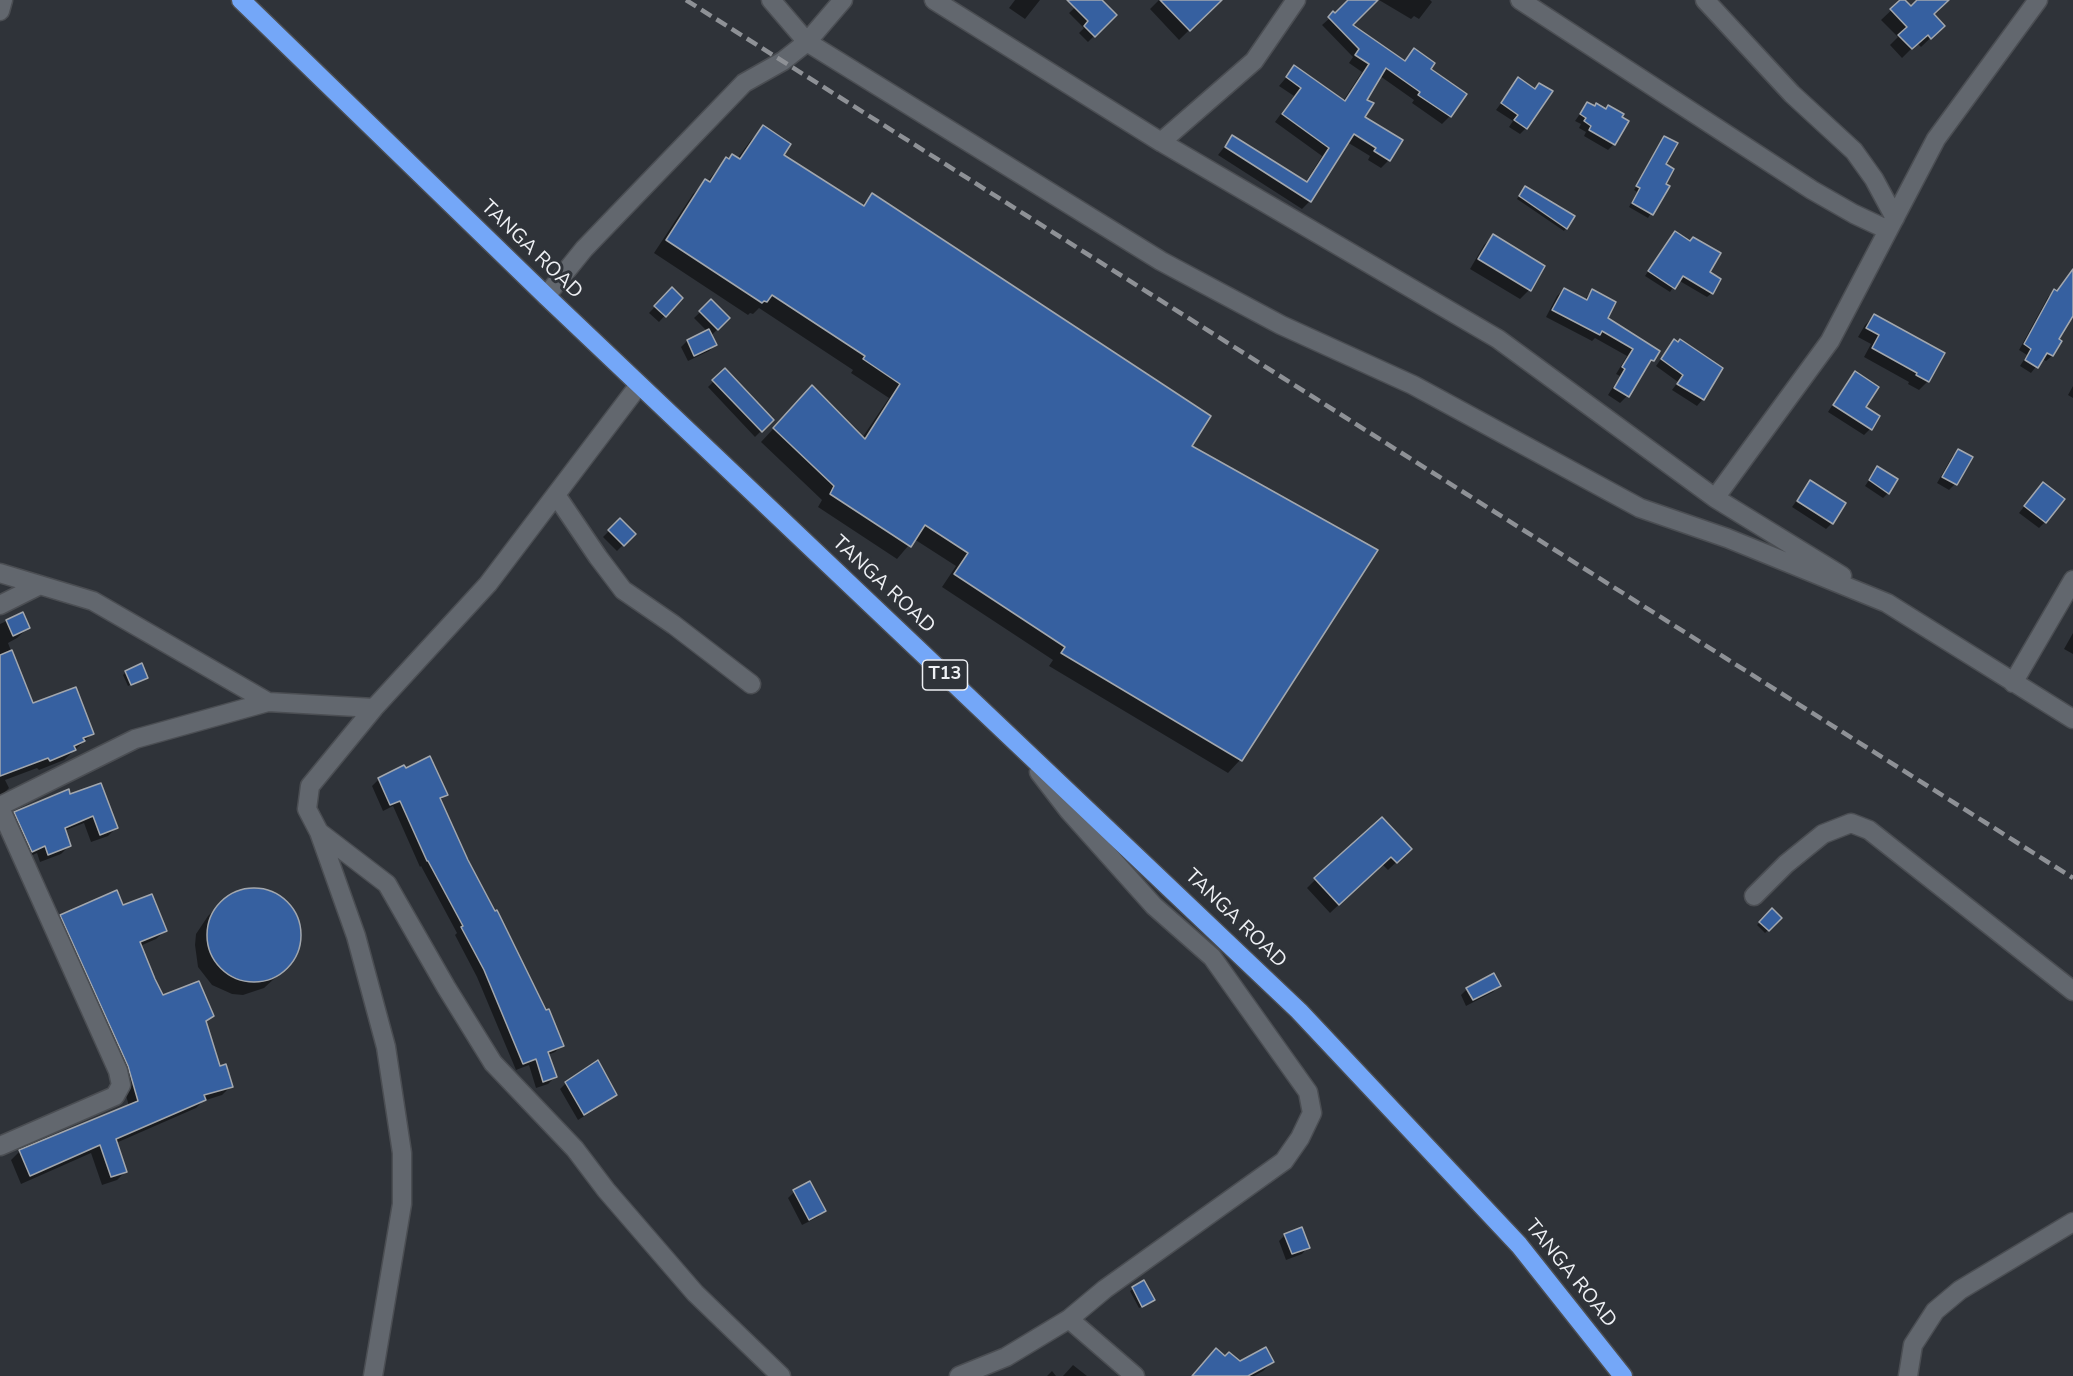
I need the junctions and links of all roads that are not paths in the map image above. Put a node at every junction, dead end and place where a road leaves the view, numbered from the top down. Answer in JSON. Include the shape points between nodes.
{"nodes":[{"id":1,"x":3,"y":0,"type":"edge"},
{"id":2,"x":241,"y":0,"type":"edge"},
{"id":3,"x":771,"y":0,"type":"edge"},
{"id":4,"x":843,"y":0,"type":"edge"},
{"id":5,"x":934,"y":0,"type":"edge"},
{"id":6,"x":1296,"y":0,"type":"edge"},
{"id":7,"x":1520,"y":0,"type":"edge"},
{"id":8,"x":1705,"y":0,"type":"edge"},
{"id":9,"x":2038,"y":0,"type":"edge"},
{"id":10,"x":0,"y":10,"type":"edge"},
{"id":11,"x":807,"y":42,"type":"junction"},
{"id":12,"x":1161,"y":142,"type":"junction"},
{"id":13,"x":1891,"y":224,"type":"junction"},
{"id":14,"x":546,"y":296,"type":"junction"},
{"id":15,"x":639,"y":385,"type":"junction"},
{"id":16,"x":555,"y":495,"type":"junction"},
{"id":17,"x":1715,"y":498,"type":"junction"},
{"id":18,"x":0,"y":573,"type":"edge"},
{"id":19,"x":2073,"y":580,"type":"edge"},
{"id":20,"x":40,"y":585,"type":"junction"},
{"id":21,"x":1887,"y":603,"type":"junction"},
{"id":22,"x":0,"y":605,"type":"edge"},
{"id":23,"x":2013,"y":683,"type":"junction"},
{"id":24,"x":751,"y":684,"type":"dead end"},
{"id":25,"x":268,"y":702,"type":"junction"},
{"id":26,"x":374,"y":708,"type":"junction"},
{"id":27,"x":2073,"y":720,"type":"edge"},
{"id":28,"x":1020,"y":746,"type":"junction"},
{"id":29,"x":0,"y":807,"type":"edge"},
{"id":30,"x":319,"y":832,"type":"junction"},
{"id":31,"x":1754,"y":896,"type":"dead end"},
{"id":32,"x":2073,"y":991,"type":"edge"},
{"id":33,"x":0,"y":1146,"type":"edge"},
{"id":34,"x":2073,"y":1222,"type":"edge"},
{"id":35,"x":1069,"y":1319,"type":"junction"},
{"id":36,"x":373,"y":1376,"type":"edge"},
{"id":37,"x":781,"y":1376,"type":"edge"},
{"id":38,"x":959,"y":1376,"type":"edge"},
{"id":39,"x":1135,"y":1376,"type":"edge"},
{"id":40,"x":1623,"y":1376,"type":"edge"},
{"id":41,"x":1908,"y":1376,"type":"edge"}],
"edges":[{"from":1,"to":10,"type":"street"},
{"from":2,"to":14,"type":"highway","name":"TANGA ROAD","number":"T13"},
{"from":3,"to":11,"type":"street"},
{"from":4,"to":11,"type":"street"},
{"from":5,"to":12,"type":"street"},
{"from":6,"to":12,"type":"street","via":[[1254,61]]},
{"from":7,"to":13,"type":"street","via":[[1812,190],[1854,214]]},
{"from":8,"to":13,"type":"street","via":[[1792,94],[1854,152],[1874,179]]},
{"from":9,"to":13,"type":"street","via":[[1936,139]]},
{"from":11,"to":14,"type":"street","via":[[783,62],[744,82],[584,249]]},
{"from":11,"to":21,"type":"street","via":[[1161,261],[1281,325],[1413,385],[1640,508],[1727,538]]},
{"from":12,"to":17,"type":"street","via":[[1498,339]]},
{"from":13,"to":17,"type":"street","via":[[1830,341]]},
{"from":14,"to":15,"type":"highway","name":"TANGA ROAD","number":"T13"},
{"from":15,"to":16,"type":"street"},
{"from":15,"to":28,"type":"highway","name":"TANGA ROAD","number":"T13"},
{"from":16,"to":24,"type":"street","via":[[623,590]]},
{"from":16,"to":26,"type":"street","via":[[488,584]]},
{"from":17,"to":21,"type":"street"},
{"from":18,"to":20,"type":"street"},
{"from":19,"to":23,"type":"street"},
{"from":20,"to":22,"type":"street"},
{"from":20,"to":25,"type":"street","via":[[93,601]]},
{"from":21,"to":23,"type":"street"},
{"from":23,"to":27,"type":"street"},
{"from":25,"to":26,"type":"street"},
{"from":25,"to":29,"type":"street","via":[[135,739]]},
{"from":26,"to":30,"type":"street","via":[[310,786],[307,809]]},
{"from":28,"to":35,"type":"street","via":[[1069,811],[1154,906],[1212,957],[1308,1092],[1312,1113],[1284,1161]]},
{"from":28,"to":40,"type":"highway","name":"TANGA ROAD","number":"T13","via":[[1299,1011],[1519,1245]]},
{"from":29,"to":33,"type":"street","via":[[118,1071],[120,1085],[115,1096]]},
{"from":30,"to":36,"type":"street","via":[[356,936],[386,1047],[402,1153],[402,1204]]},
{"from":30,"to":37,"type":"street","via":[[387,884],[493,1063],[575,1149],[695,1293]]},
{"from":31,"to":32,"type":"street","via":[[1823,834],[1851,823],[1869,830]]},
{"from":34,"to":41,"type":"street","via":[[1960,1290],[1935,1311],[1913,1345]]},
{"from":35,"to":38,"type":"street","via":[[1006,1357]]},
{"from":35,"to":39,"type":"street"}]}
